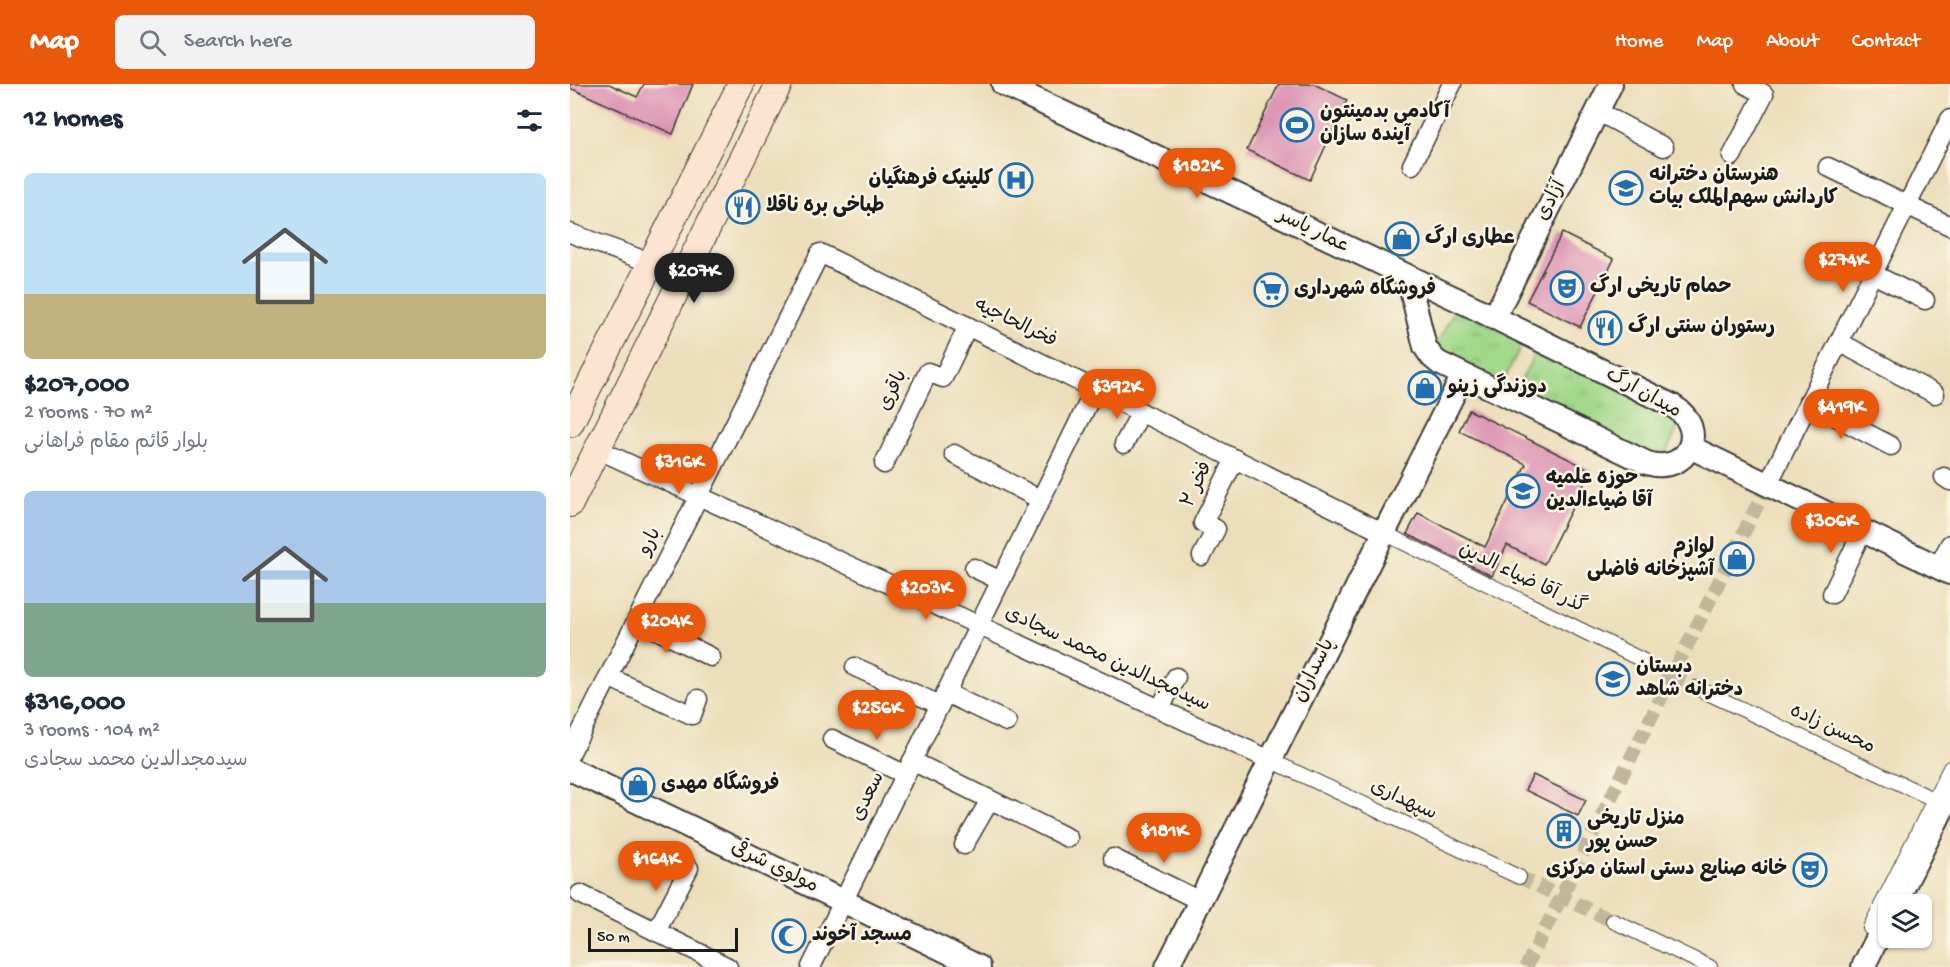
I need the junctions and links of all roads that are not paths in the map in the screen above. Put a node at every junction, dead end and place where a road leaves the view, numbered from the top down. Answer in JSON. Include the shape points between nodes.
{"nodes":[{"id":1,"x":741,"y":84,"type":"edge"},
{"id":2,"x":1003,"y":84,"type":"edge"},
{"id":3,"x":1452,"y":84,"type":"edge"},
{"id":4,"x":1611,"y":84,"type":"edge"},
{"id":5,"x":1744,"y":84,"type":"edge"},
{"id":6,"x":781,"y":85,"type":"edge"},
{"id":7,"x":1597,"y":111,"type":"junction"},
{"id":8,"x":1950,"y":118,"type":"edge"},
{"id":9,"x":1664,"y":147,"type":"dead end"},
{"id":10,"x":1732,"y":156,"type":"dead end"},
{"id":11,"x":1412,"y":165,"type":"dead end"},
{"id":12,"x":1828,"y":167,"type":"dead end"},
{"id":13,"x":1906,"y":206,"type":"junction"},
{"id":14,"x":1950,"y":226,"type":"edge"},
{"id":15,"x":570,"y":232,"type":"edge"},
{"id":16,"x":820,"y":253,"type":"joint"},
{"id":17,"x":651,"y":262,"type":"junction"},
{"id":18,"x":1873,"y":273,"type":"junction"},
{"id":19,"x":1408,"y":277,"type":"junction"},
{"id":20,"x":1925,"y":300,"type":"dead end"},
{"id":21,"x":1461,"y":302,"type":"joint"},
{"id":22,"x":1494,"y":318,"type":"junction"},
{"id":23,"x":968,"y":326,"type":"junction"},
{"id":24,"x":1839,"y":342,"type":"junction"},
{"id":25,"x":1463,"y":375,"type":"junction"},
{"id":26,"x":1095,"y":389,"type":"junction"},
{"id":27,"x":1935,"y":394,"type":"dead end"},
{"id":28,"x":1809,"y":402,"type":"junction"},
{"id":29,"x":1141,"y":412,"type":"junction"},
{"id":30,"x":570,"y":424,"type":"edge"},
{"id":31,"x":1124,"y":444,"type":"dead end"},
{"id":32,"x":1891,"y":446,"type":"dead end"},
{"id":33,"x":1690,"y":447,"type":"junction"},
{"id":34,"x":597,"y":449,"type":"junction"},
{"id":35,"x":954,"y":454,"type":"dead end"},
{"id":36,"x":1235,"y":459,"type":"junction"},
{"id":37,"x":884,"y":464,"type":"dead end"},
{"id":38,"x":1768,"y":484,"type":"junction"},
{"id":39,"x":699,"y":496,"type":"junction"},
{"id":40,"x":1041,"y":500,"type":"junction"},
{"id":41,"x":570,"y":504,"type":"edge"},
{"id":42,"x":1863,"y":530,"type":"junction"},
{"id":43,"x":1384,"y":532,"type":"junction"},
{"id":44,"x":1950,"y":544,"type":"edge"},
{"id":45,"x":1202,"y":556,"type":"dead end"},
{"id":46,"x":974,"y":568,"type":"dead end"},
{"id":47,"x":1944,"y":570,"type":"edge"},
{"id":48,"x":1001,"y":581,"type":"junction"},
{"id":49,"x":1832,"y":594,"type":"dead end"},
{"id":50,"x":637,"y":620,"type":"junction"},
{"id":51,"x":979,"y":626,"type":"junction"},
{"id":52,"x":711,"y":657,"type":"dead end"},
{"id":53,"x":1644,"y":661,"type":"tunnel mouth"},
{"id":54,"x":855,"y":667,"type":"dead end"},
{"id":55,"x":608,"y":677,"type":"junction"},
{"id":56,"x":1176,"y":677,"type":"dead end"},
{"id":57,"x":1697,"y":688,"type":"tunnel mouth"},
{"id":58,"x":698,"y":699,"type":"dead end"},
{"id":59,"x":943,"y":699,"type":"junction"},
{"id":60,"x":1160,"y":709,"type":"junction"},
{"id":61,"x":1007,"y":722,"type":"dead end"},
{"id":62,"x":832,"y":739,"type":"dead end"},
{"id":63,"x":570,"y":754,"type":"edge"},
{"id":64,"x":1270,"y":760,"type":"junction"},
{"id":65,"x":909,"y":768,"type":"junction"},
{"id":66,"x":1950,"y":768,"type":"edge"},
{"id":67,"x":570,"y":769,"type":"edge"},
{"id":68,"x":990,"y":800,"type":"junction"},
{"id":69,"x":1946,"y":805,"type":"edge"},
{"id":70,"x":1068,"y":838,"type":"dead end"},
{"id":71,"x":964,"y":845,"type":"dead end"},
{"id":72,"x":1113,"y":858,"type":"dead end"},
{"id":73,"x":688,"y":868,"type":"dead end"},
{"id":74,"x":1519,"y":877,"type":"tunnel mouth"},
{"id":75,"x":580,"y":894,"type":"dead end"},
{"id":76,"x":1900,"y":894,"type":"edge"},
{"id":77,"x":1912,"y":894,"type":"edge"},
{"id":78,"x":843,"y":902,"type":"junction"},
{"id":79,"x":1200,"y":902,"type":"junction"},
{"id":80,"x":1613,"y":921,"type":"tunnel mouth"},
{"id":81,"x":657,"y":932,"type":"junction"},
{"id":82,"x":1878,"y":937,"type":"edge"},
{"id":83,"x":1886,"y":948,"type":"edge"},
{"id":84,"x":728,"y":967,"type":"edge"},
{"id":85,"x":811,"y":967,"type":"edge"},
{"id":86,"x":979,"y":967,"type":"edge"},
{"id":87,"x":1167,"y":967,"type":"edge"},
{"id":88,"x":1710,"y":967,"type":"edge"},
{"id":89,"x":1851,"y":967,"type":"edge"},
{"id":90,"x":1863,"y":967,"type":"edge"},
{"id":91,"x":1877,"y":967,"type":"edge"}],
"edges":[{"from":1,"to":17,"type":"main road"},
{"from":2,"to":19,"type":"street","name":"عمار یاسر"},
{"from":3,"to":11,"type":"street"},
{"from":4,"to":7,"type":"street","name":"آزادی"},
{"from":5,"to":10,"type":"street","via":[[1764,94]]},
{"from":6,"to":34,"type":"main road"},
{"from":7,"to":9,"type":"street"},
{"from":7,"to":22,"type":"street","name":"آزادی"},
{"from":8,"to":13,"type":"street"},
{"from":12,"to":13,"type":"street"},
{"from":13,"to":14,"type":"street"},
{"from":13,"to":18,"type":"street"},
{"from":15,"to":17,"type":"street"},
{"from":16,"to":23,"type":"street","name":"فخرالحاجیه"},
{"from":16,"to":39,"type":"street","name":"بارو"},
{"from":17,"to":30,"type":"main road"},
{"from":18,"to":20,"type":"street"},
{"from":18,"to":24,"type":"street"},
{"from":19,"to":21,"type":"street","name":"عمار یاسر"},
{"from":19,"to":25,"type":"street","name":"میدان ارگ","via":[[1425,346],[1439,363]]},
{"from":21,"to":22,"type":"street","name":"میدان ارگ"},
{"from":22,"to":33,"type":"street","name":"میدان ارگ","via":[[1682,411],[1692,428]]},
{"from":23,"to":26,"type":"street","name":"فخرالحاجیه"},
{"from":23,"to":37,"type":"street","name":"باقری","via":[[943,378],[928,372]]},
{"from":24,"to":27,"type":"street"},
{"from":24,"to":28,"type":"street"},
{"from":25,"to":33,"type":"street","name":"میدان ارگ","via":[[1647,463],[1667,466],[1684,456]]},
{"from":25,"to":43,"type":"street","name":"پاسداران"},
{"from":26,"to":29,"type":"street","name":"فخرالحاجیه"},
{"from":26,"to":40,"type":"street","name":"سعدی"},
{"from":28,"to":32,"type":"street"},
{"from":28,"to":38,"type":"street"},
{"from":29,"to":31,"type":"street"},
{"from":29,"to":36,"type":"street","name":"فخرالحاجیه"},
{"from":33,"to":38,"type":"street"},
{"from":34,"to":39,"type":"street","name":"سیدمجدالدین محمد سجادی"},
{"from":34,"to":41,"type":"main road"},
{"from":35,"to":40,"type":"street"},
{"from":36,"to":43,"type":"street","name":"فخرالحاجیه"},
{"from":36,"to":45,"type":"street","name":"فخر ۲","via":[[1203,523],[1216,529]]},
{"from":38,"to":42,"type":"street"},
{"from":39,"to":50,"type":"street","name":"بارو"},
{"from":39,"to":51,"type":"street","name":"سیدمجدالدین محمد سجادی"},
{"from":40,"to":48,"type":"street","name":"سعدی"},
{"from":42,"to":47,"type":"street"},
{"from":42,"to":49,"type":"street"},
{"from":43,"to":53,"type":"street","name":"گذر آقا ضیاء الدین"},
{"from":43,"to":64,"type":"street","name":"پاسداران"},
{"from":44,"to":47,"type":"street"},
{"from":46,"to":48,"type":"street"},
{"from":48,"to":51,"type":"street","name":"سعدی"},
{"from":50,"to":52,"type":"street"},
{"from":50,"to":55,"type":"street","name":"بارو"},
{"from":51,"to":59,"type":"street","name":"سعدی"},
{"from":51,"to":60,"type":"street","name":"سیدمجدالدین محمد سجادی"},
{"from":54,"to":59,"type":"street"},
{"from":55,"to":58,"type":"street","via":[[692,716]]},
{"from":55,"to":63,"type":"street","name":"بارو"},
{"from":56,"to":60,"type":"street"},
{"from":57,"to":69,"type":"street","name":"محسن زاده"},
{"from":59,"to":61,"type":"street"},
{"from":59,"to":65,"type":"street","name":"سعدی"},
{"from":60,"to":64,"type":"street","name":"سیدمجدالدین محمد سجادی"},
{"from":62,"to":65,"type":"street"},
{"from":64,"to":74,"type":"street","name":"سپهداری"},
{"from":64,"to":79,"type":"street","name":"پاسداران"},
{"from":65,"to":68,"type":"street"},
{"from":65,"to":78,"type":"street","name":"سعدی"},
{"from":66,"to":69,"type":"street"},
{"from":67,"to":78,"type":"street","name":"مولوی شرقی"},
{"from":68,"to":70,"type":"street"},
{"from":68,"to":71,"type":"street"},
{"from":69,"to":76,"type":"street"},
{"from":69,"to":77,"type":"street"},
{"from":69,"to":89,"type":"street"},
{"from":72,"to":79,"type":"street"},
{"from":73,"to":81,"type":"street"},
{"from":75,"to":81,"type":"street"},
{"from":78,"to":85,"type":"street","name":"سعدی"},
{"from":78,"to":86,"type":"street","name":"مولوی شرقی"},
{"from":79,"to":87,"type":"street","name":"پاسداران"},
{"from":80,"to":88,"type":"street"},
{"from":81,"to":84,"type":"street"},
{"from":82,"to":90,"type":"street"},
{"from":83,"to":91,"type":"street"}]}
